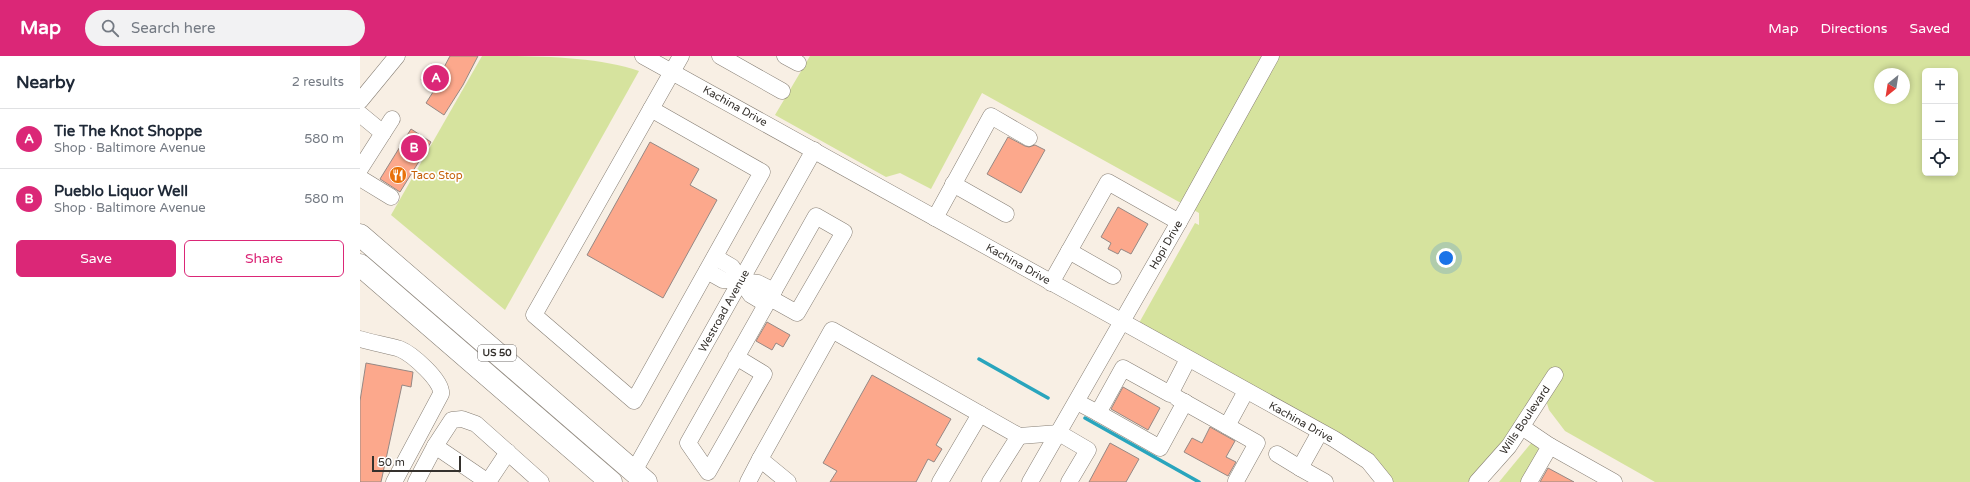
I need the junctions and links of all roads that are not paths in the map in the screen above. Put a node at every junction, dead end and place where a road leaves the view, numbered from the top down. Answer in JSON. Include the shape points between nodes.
{"nodes":[{"id":1,"x":643,"y":56,"type":"edge"},
{"id":2,"x":681,"y":56,"type":"edge"},
{"id":3,"x":720,"y":56,"type":"edge"},
{"id":4,"x":1271,"y":56,"type":"edge"},
{"id":5,"x":394,"y":57,"type":"edge"},
{"id":6,"x":672,"y":71,"type":"junction"},
{"id":7,"x":782,"y":92,"type":"dead end"},
{"id":8,"x":360,"y":101,"type":"edge"},
{"id":9,"x":651,"y":109,"type":"junction"},
{"id":10,"x":360,"y":114,"type":"edge"},
{"id":11,"x":392,"y":120,"type":"dead end"},
{"id":12,"x":383,"y":133,"type":"junction"},
{"id":13,"x":1029,"y":138,"type":"dead end"},
{"id":14,"x":814,"y":150,"type":"junction"},
{"id":15,"x":360,"y":169,"type":"edge"},
{"id":16,"x":360,"y":178,"type":"edge"},
{"id":17,"x":953,"y":184,"type":"junction"},
{"id":18,"x":391,"y":197,"type":"dead end"},
{"id":19,"x":1006,"y":214,"type":"dead end"},
{"id":20,"x":935,"y":218,"type":"junction"},
{"id":21,"x":1179,"y":222,"type":"junction"},
{"id":22,"x":360,"y":235,"type":"edge"},
{"id":23,"x":1069,"y":252,"type":"junction"},
{"id":24,"x":715,"y":257,"type":"junction"},
{"id":25,"x":360,"y":265,"type":"edge"},
{"id":26,"x":707,"y":271,"type":"junction"},
{"id":27,"x":1113,"y":276,"type":"dead end"},
{"id":28,"x":742,"y":281,"type":"junction"},
{"id":29,"x":1051,"y":283,"type":"junction"},
{"id":30,"x":770,"y":298,"type":"junction"},
{"id":31,"x":1121,"y":322,"type":"junction"},
{"id":32,"x":360,"y":339,"type":"edge"},
{"id":33,"x":736,"y":357,"type":"junction"},
{"id":34,"x":1188,"y":359,"type":"junction"},
{"id":35,"x":1555,"y":375,"type":"dead end"},
{"id":36,"x":1246,"y":391,"type":"junction"},
{"id":37,"x":1170,"y":394,"type":"junction"},
{"id":38,"x":1077,"y":402,"type":"junction"},
{"id":39,"x":1185,"y":402,"type":"junction"},
{"id":40,"x":1098,"y":413,"type":"junction"},
{"id":41,"x":980,"y":414,"type":"junction"},
{"id":42,"x":1227,"y":426,"type":"junction"},
{"id":43,"x":1522,"y":428,"type":"junction"},
{"id":44,"x":1320,"y":432,"type":"junction"},
{"id":45,"x":1059,"y":433,"type":"junction"},
{"id":46,"x":1019,"y":436,"type":"junction"},
{"id":47,"x":435,"y":446,"type":"junction"},
{"id":48,"x":1550,"y":446,"type":"junction"},
{"id":49,"x":508,"y":452,"type":"junction"},
{"id":50,"x":1276,"y":454,"type":"dead end"},
{"id":51,"x":760,"y":459,"type":"junction"},
{"id":52,"x":1300,"y":468,"type":"junction"},
{"id":53,"x":640,"y":477,"type":"edge"},
{"id":54,"x":535,"y":480,"type":"edge"},
{"id":55,"x":1483,"y":480,"type":"edge"},
{"id":56,"x":1236,"y":481,"type":"edge"},
{"id":57,"x":394,"y":482,"type":"edge"},
{"id":58,"x":416,"y":482,"type":"edge"},
{"id":59,"x":488,"y":482,"type":"edge"},
{"id":60,"x":611,"y":482,"type":"edge"},
{"id":61,"x":748,"y":482,"type":"edge"},
{"id":62,"x":788,"y":482,"type":"edge"},
{"id":63,"x":940,"y":482,"type":"edge"},
{"id":64,"x":990,"y":482,"type":"edge"},
{"id":65,"x":1030,"y":482,"type":"edge"},
{"id":66,"x":1069,"y":482,"type":"edge"},
{"id":67,"x":1325,"y":482,"type":"edge"},
{"id":68,"x":1385,"y":482,"type":"edge"},
{"id":69,"x":1529,"y":482,"type":"edge"},
{"id":70,"x":1614,"y":482,"type":"edge"}],
"edges":[{"from":1,"to":6,"type":"street","name":"Kachina Drive"},
{"from":2,"to":6,"type":"street"},
{"from":3,"to":7,"type":"street"},
{"from":4,"to":21,"type":"street","name":"Hopi Drive"},
{"from":5,"to":8,"type":"street"},
{"from":6,"to":9,"type":"street"},
{"from":6,"to":14,"type":"street","name":"Kachina Drive"},
{"from":9,"to":24,"type":"street","via":[[762,172]]},
{"from":9,"to":26,"type":"street","via":[[534,315],[634,401]]},
{"from":10,"to":12,"type":"street"},
{"from":11,"to":12,"type":"street"},
{"from":12,"to":15,"type":"street"},
{"from":13,"to":17,"type":"street","via":[[991,116]]},
{"from":14,"to":20,"type":"street","name":"Kachina Drive"},
{"from":14,"to":28,"type":"street","name":"Westroad Avenue"},
{"from":16,"to":18,"type":"street"},
{"from":17,"to":19,"type":"street"},
{"from":17,"to":20,"type":"street"},
{"from":20,"to":29,"type":"street","name":"Kachina Drive"},
{"from":21,"to":23,"type":"street","via":[[1108,182]]},
{"from":21,"to":31,"type":"street","name":"Hopi Drive"},
{"from":22,"to":53,"type":"highway","number":"US 50"},
{"from":23,"to":27,"type":"street"},
{"from":23,"to":29,"type":"street"},
{"from":24,"to":26,"type":"street"},
{"from":24,"to":28,"type":"street","via":[[732,267]]},
{"from":25,"to":60,"type":"highway","number":"US 50"},
{"from":26,"to":28,"type":"street","via":[[723,280]]},
{"from":28,"to":30,"type":"street","via":[[758,283]]},
{"from":28,"to":53,"type":"street","name":"Westroad Avenue"},
{"from":29,"to":31,"type":"street","name":"Kachina Drive"},
{"from":30,"to":30,"type":"street","via":[[816,216],[844,232],[797,313]]},
{"from":30,"to":33,"type":"street"},
{"from":31,"to":34,"type":"street","name":"Kachina Drive"},
{"from":31,"to":38,"type":"street","name":"Hopi Drive"},
{"from":32,"to":57,"type":"street","via":[[400,349],[409,354],[441,388],[441,394]]},
{"from":33,"to":33,"type":"street","via":[[764,374],[708,472],[688,443]]},
{"from":34,"to":36,"type":"street","name":"Kachina Drive"},
{"from":34,"to":37,"type":"street"},
{"from":35,"to":43,"type":"street","name":"Wills Boulevard"},
{"from":36,"to":42,"type":"street"},
{"from":36,"to":44,"type":"street","name":"Kachina Drive"},
{"from":37,"to":39,"type":"street"},
{"from":37,"to":40,"type":"street","via":[[1123,368]]},
{"from":38,"to":40,"type":"street"},
{"from":38,"to":45,"type":"street","name":"Hopi Drive"},
{"from":39,"to":40,"type":"street","via":[[1160,448]]},
{"from":39,"to":42,"type":"street"},
{"from":41,"to":46,"type":"street"},
{"from":41,"to":51,"type":"street","via":[[832,330]]},
{"from":41,"to":63,"type":"street"},
{"from":42,"to":56,"type":"street","via":[[1257,443]]},
{"from":43,"to":48,"type":"street"},
{"from":43,"to":55,"type":"street","name":"Wills Boulevard"},
{"from":44,"to":52,"type":"street"},
{"from":44,"to":68,"type":"street","name":"Kachina Drive","via":[[1368,461]]},
{"from":45,"to":46,"type":"street"},
{"from":45,"to":65,"type":"street","name":"Hopi Drive"},
{"from":45,"to":66,"type":"street","via":[[1088,450]]},
{"from":46,"to":64,"type":"street"},
{"from":47,"to":49,"type":"street","via":[[452,420],[462,419],[476,424]]},
{"from":47,"to":58,"type":"street"},
{"from":47,"to":59,"type":"street"},
{"from":48,"to":69,"type":"street"},
{"from":48,"to":70,"type":"street"},
{"from":49,"to":54,"type":"street"},
{"from":49,"to":59,"type":"street"},
{"from":50,"to":52,"type":"street"},
{"from":51,"to":61,"type":"street"},
{"from":51,"to":62,"type":"street"},
{"from":52,"to":67,"type":"street"}]}
